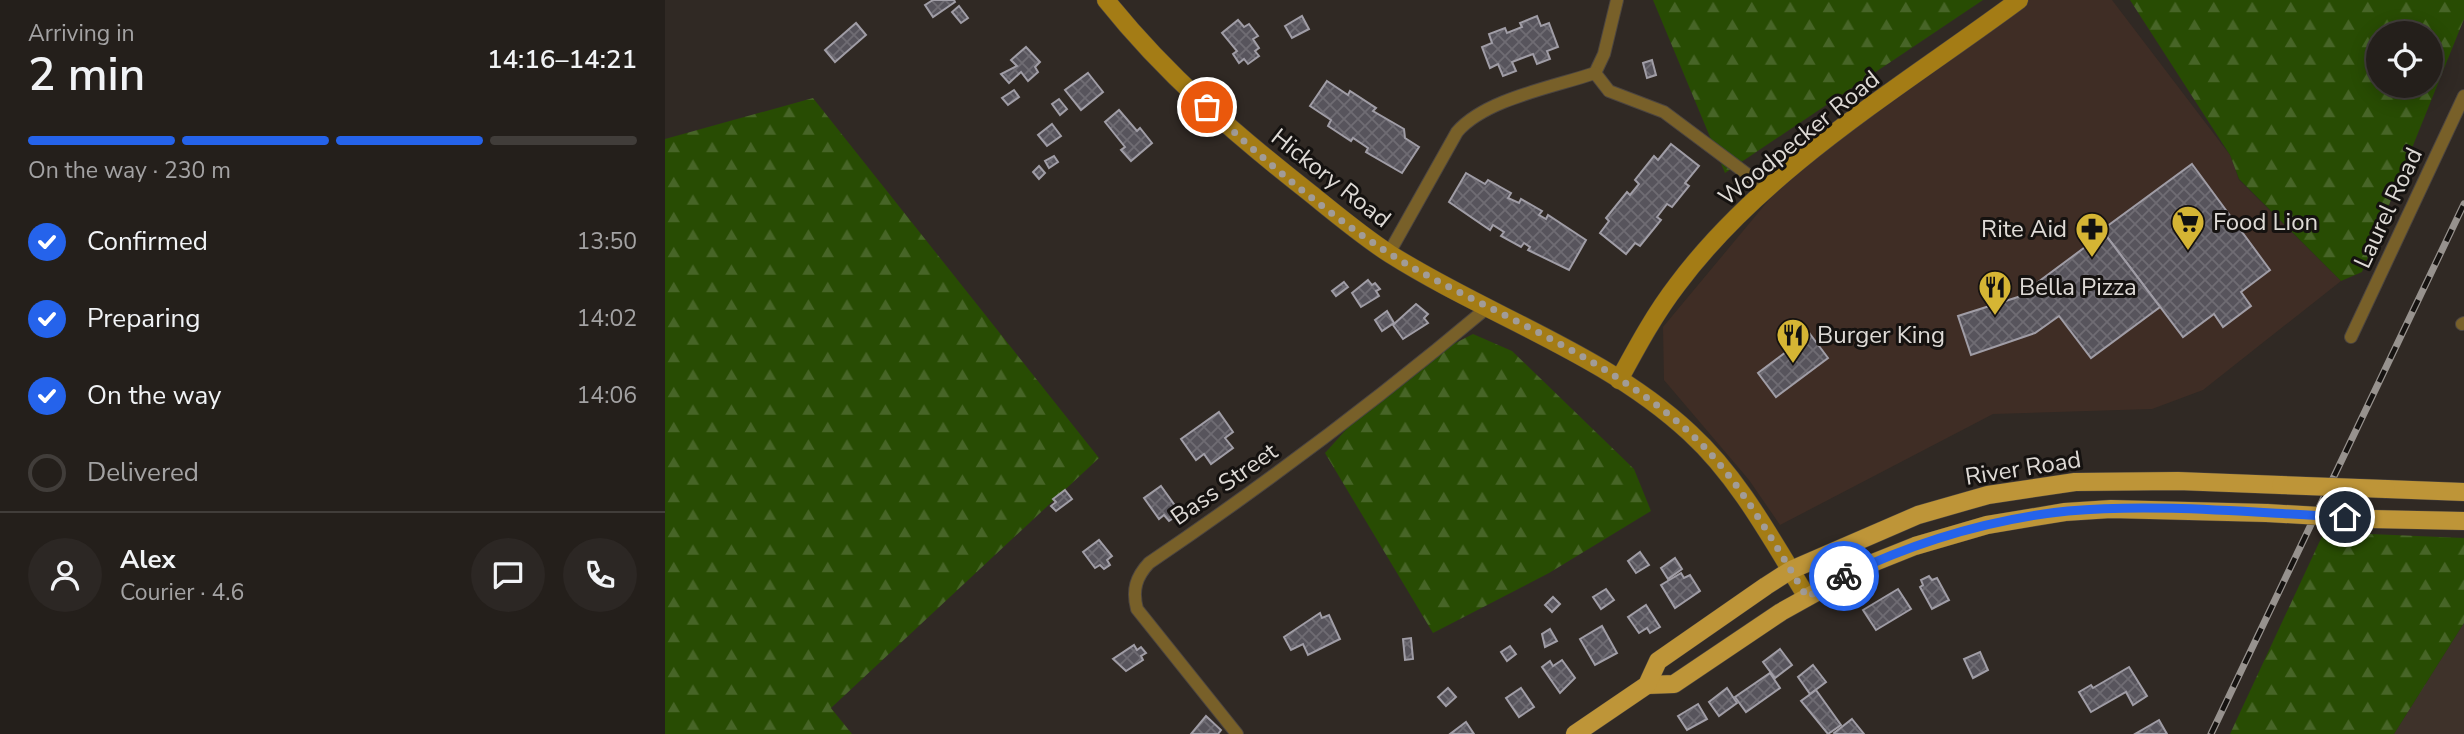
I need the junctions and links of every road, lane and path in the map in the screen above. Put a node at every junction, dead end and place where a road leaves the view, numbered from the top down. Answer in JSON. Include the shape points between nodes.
{"nodes":[{"id":1,"x":1107,"y":0,"type":"edge"},
{"id":2,"x":1617,"y":0,"type":"edge"},
{"id":3,"x":2019,"y":0,"type":"edge"},
{"id":4,"x":1595,"y":73,"type":"junction"},
{"id":5,"x":2464,"y":96,"type":"edge"},
{"id":6,"x":1767,"y":189,"type":"junction"},
{"id":7,"x":1389,"y":253,"type":"junction"},
{"id":8,"x":1488,"y":307,"type":"junction"},
{"id":9,"x":2350,"y":337,"type":"dead end"},
{"id":10,"x":1619,"y":380,"type":"junction"},
{"id":11,"x":2464,"y":492,"type":"edge"},
{"id":12,"x":2464,"y":521,"type":"edge"},
{"id":13,"x":1791,"y":570,"type":"junction"},
{"id":14,"x":1807,"y":597,"type":"junction"},
{"id":15,"x":1647,"y":685,"type":"junction"},
{"id":16,"x":1237,"y":734,"type":"edge"},
{"id":17,"x":1575,"y":734,"type":"edge"}],
"edges":[{"from":1,"to":7,"type":"main road","name":"Hickory Road","via":[[1153,54],[1224,123]]},
{"from":2,"to":4,"type":"street"},
{"from":3,"to":6,"type":"main road","name":"Woodpecker Road"},
{"from":4,"to":6,"type":"street","via":[[1609,91],[1664,112]]},
{"from":4,"to":7,"type":"street","via":[[1469,118]]},
{"from":5,"to":9,"type":"street","name":"Laurel Road"},
{"from":6,"to":10,"type":"main road","name":"Woodpecker Road","via":[[1678,283]]},
{"from":7,"to":8,"type":"main road","name":"Hickory Road"},
{"from":8,"to":10,"type":"main road","name":"Hickory Road"},
{"from":8,"to":16,"type":"street","name":"Bass Street","via":[[1405,377],[1140,573],[1134,586],[1136,609]]},
{"from":10,"to":13,"type":"main road","via":[[1668,413],[1705,449],[1746,500]]},
{"from":11,"to":13,"type":"main road","name":"River Road","bridge":true,"via":[[2107,481],[2019,489],[1918,515]]},
{"from":12,"to":14,"type":"main road","name":"River Road","bridge":true,"via":[[2111,509],[2030,517],[1915,546],[1860,568]]},
{"from":13,"to":14,"type":"main road"},
{"from":13,"to":15,"type":"main road","name":"River Road","via":[[1658,662]]},
{"from":14,"to":15,"type":"main road","name":"River Road","via":[[1674,684]]},
{"from":15,"to":17,"type":"main road","name":"River Road"}]}
